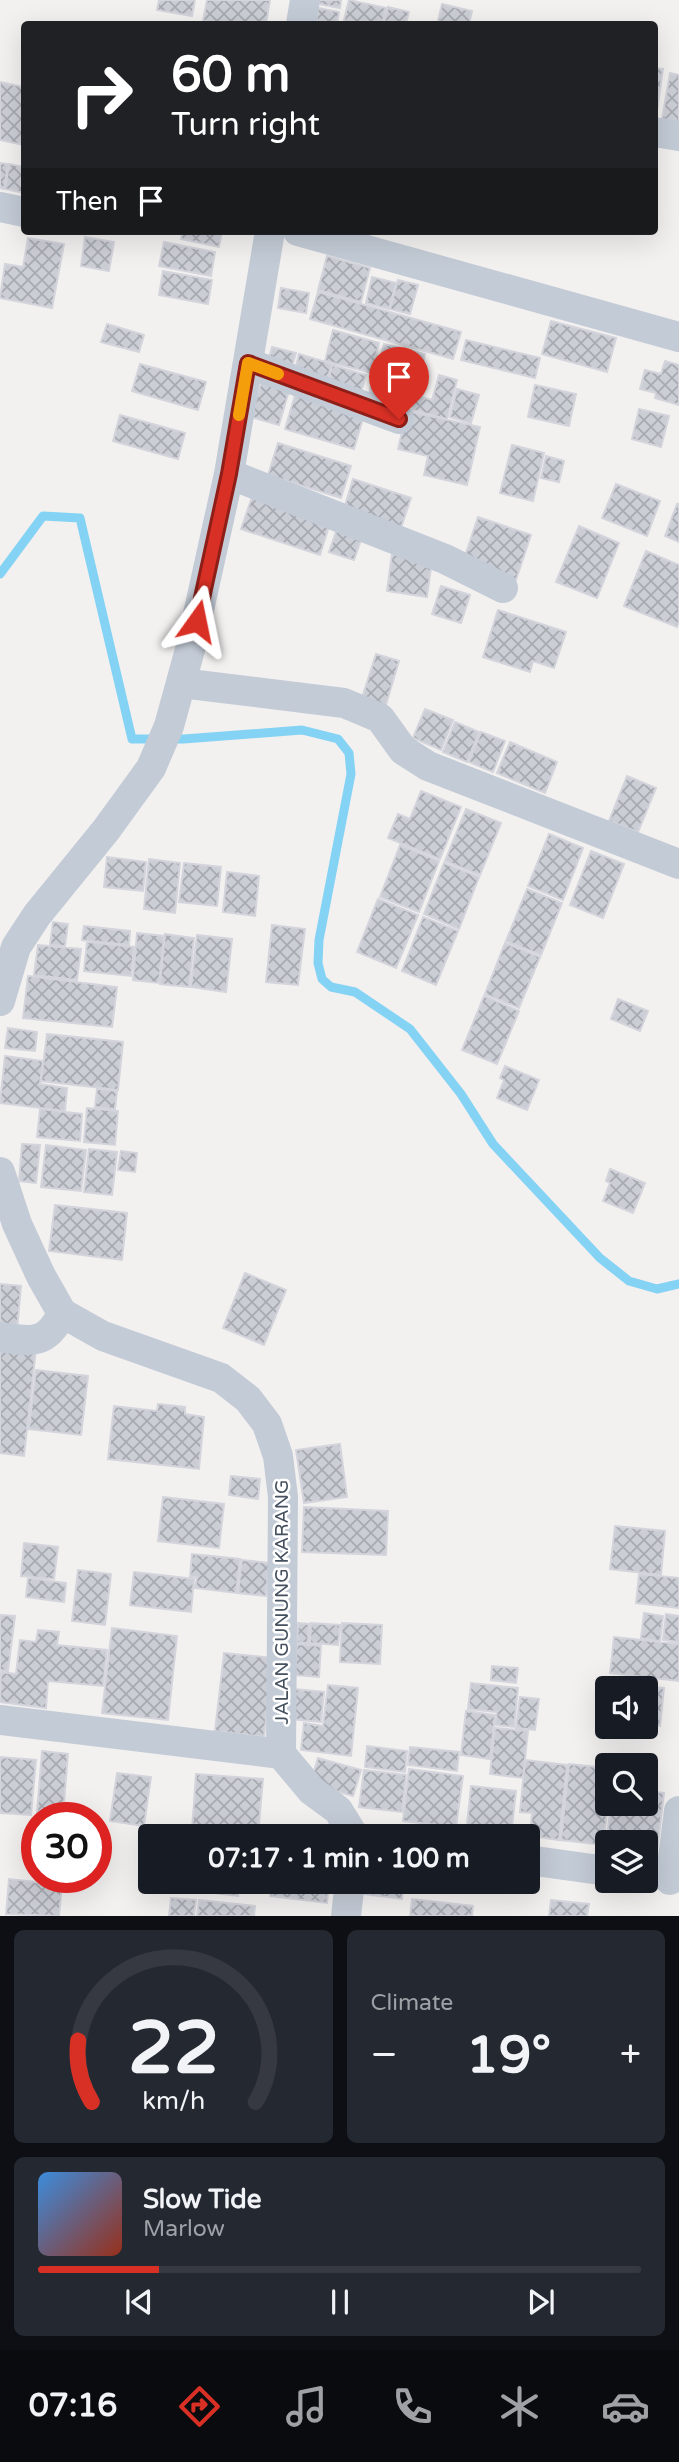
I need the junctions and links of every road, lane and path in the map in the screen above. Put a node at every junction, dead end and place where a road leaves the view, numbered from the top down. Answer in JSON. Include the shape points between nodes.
{"nodes":[{"id":1,"x":305,"y":0,"type":"edge"},
{"id":2,"x":302,"y":21,"type":"edge"},
{"id":3,"x":658,"y":133,"type":"edge"},
{"id":4,"x":679,"y":136,"type":"edge"},
{"id":5,"x":0,"y":207,"type":"edge"},
{"id":6,"x":21,"y":211,"type":"edge"},
{"id":7,"x":269,"y":235,"type":"edge"},
{"id":8,"x":312,"y":235,"type":"edge"},
{"id":9,"x":679,"y":337,"type":"edge"},
{"id":10,"x":248,"y":363,"type":"junction"},
{"id":11,"x":399,"y":419,"type":"dead end"},
{"id":12,"x":229,"y":474,"type":"junction"},
{"id":13,"x":503,"y":588,"type":"dead end"},
{"id":14,"x":181,"y":684,"type":"junction"},
{"id":15,"x":679,"y":864,"type":"edge"},
{"id":16,"x":0,"y":1000,"type":"edge"},
{"id":17,"x":0,"y":1172,"type":"edge"},
{"id":18,"x":8,"y":1223,"type":"edge"},
{"id":19,"x":62,"y":1313,"type":"junction"},
{"id":20,"x":0,"y":1338,"type":"edge"},
{"id":21,"x":0,"y":1720,"type":"edge"},
{"id":22,"x":281,"y":1754,"type":"junction"},
{"id":23,"x":679,"y":1811,"type":"edge"},
{"id":24,"x":348,"y":1824,"type":"edge"},
{"id":25,"x":540,"y":1862,"type":"edge"},
{"id":26,"x":595,"y":1869,"type":"edge"},
{"id":27,"x":665,"y":1879,"type":"edge"},
{"id":28,"x":349,"y":1894,"type":"edge"},
{"id":29,"x":346,"y":1916,"type":"edge"}],
"edges":[{"from":1,"to":2,"type":"street"},
{"from":3,"to":4,"type":"street"},
{"from":5,"to":6,"type":"street"},
{"from":7,"to":10,"type":"street"},
{"from":8,"to":9,"type":"street"},
{"from":10,"to":11,"type":"street"},
{"from":10,"to":12,"type":"street"},
{"from":12,"to":13,"type":"street","via":[[445,559]]},
{"from":12,"to":14,"type":"street"},
{"from":14,"to":15,"type":"street","via":[[344,703],[380,718],[403,750],[428,766]]},
{"from":14,"to":16,"type":"street","via":[[151,768],[16,947]]},
{"from":17,"to":18,"type":"street"},
{"from":18,"to":19,"type":"street"},
{"from":19,"to":20,"type":"street","via":[[55,1328],[40,1339]]},
{"from":19,"to":22,"type":"street","name":"JALAN GUNUNG KARANG","via":[[103,1336],[221,1378],[248,1399],[267,1424],[278,1456],[283,1497]]},
{"from":21,"to":22,"type":"street"},
{"from":22,"to":24,"type":"street"},
{"from":23,"to":27,"type":"street"},
{"from":25,"to":26,"type":"street"},
{"from":28,"to":29,"type":"street"}]}
